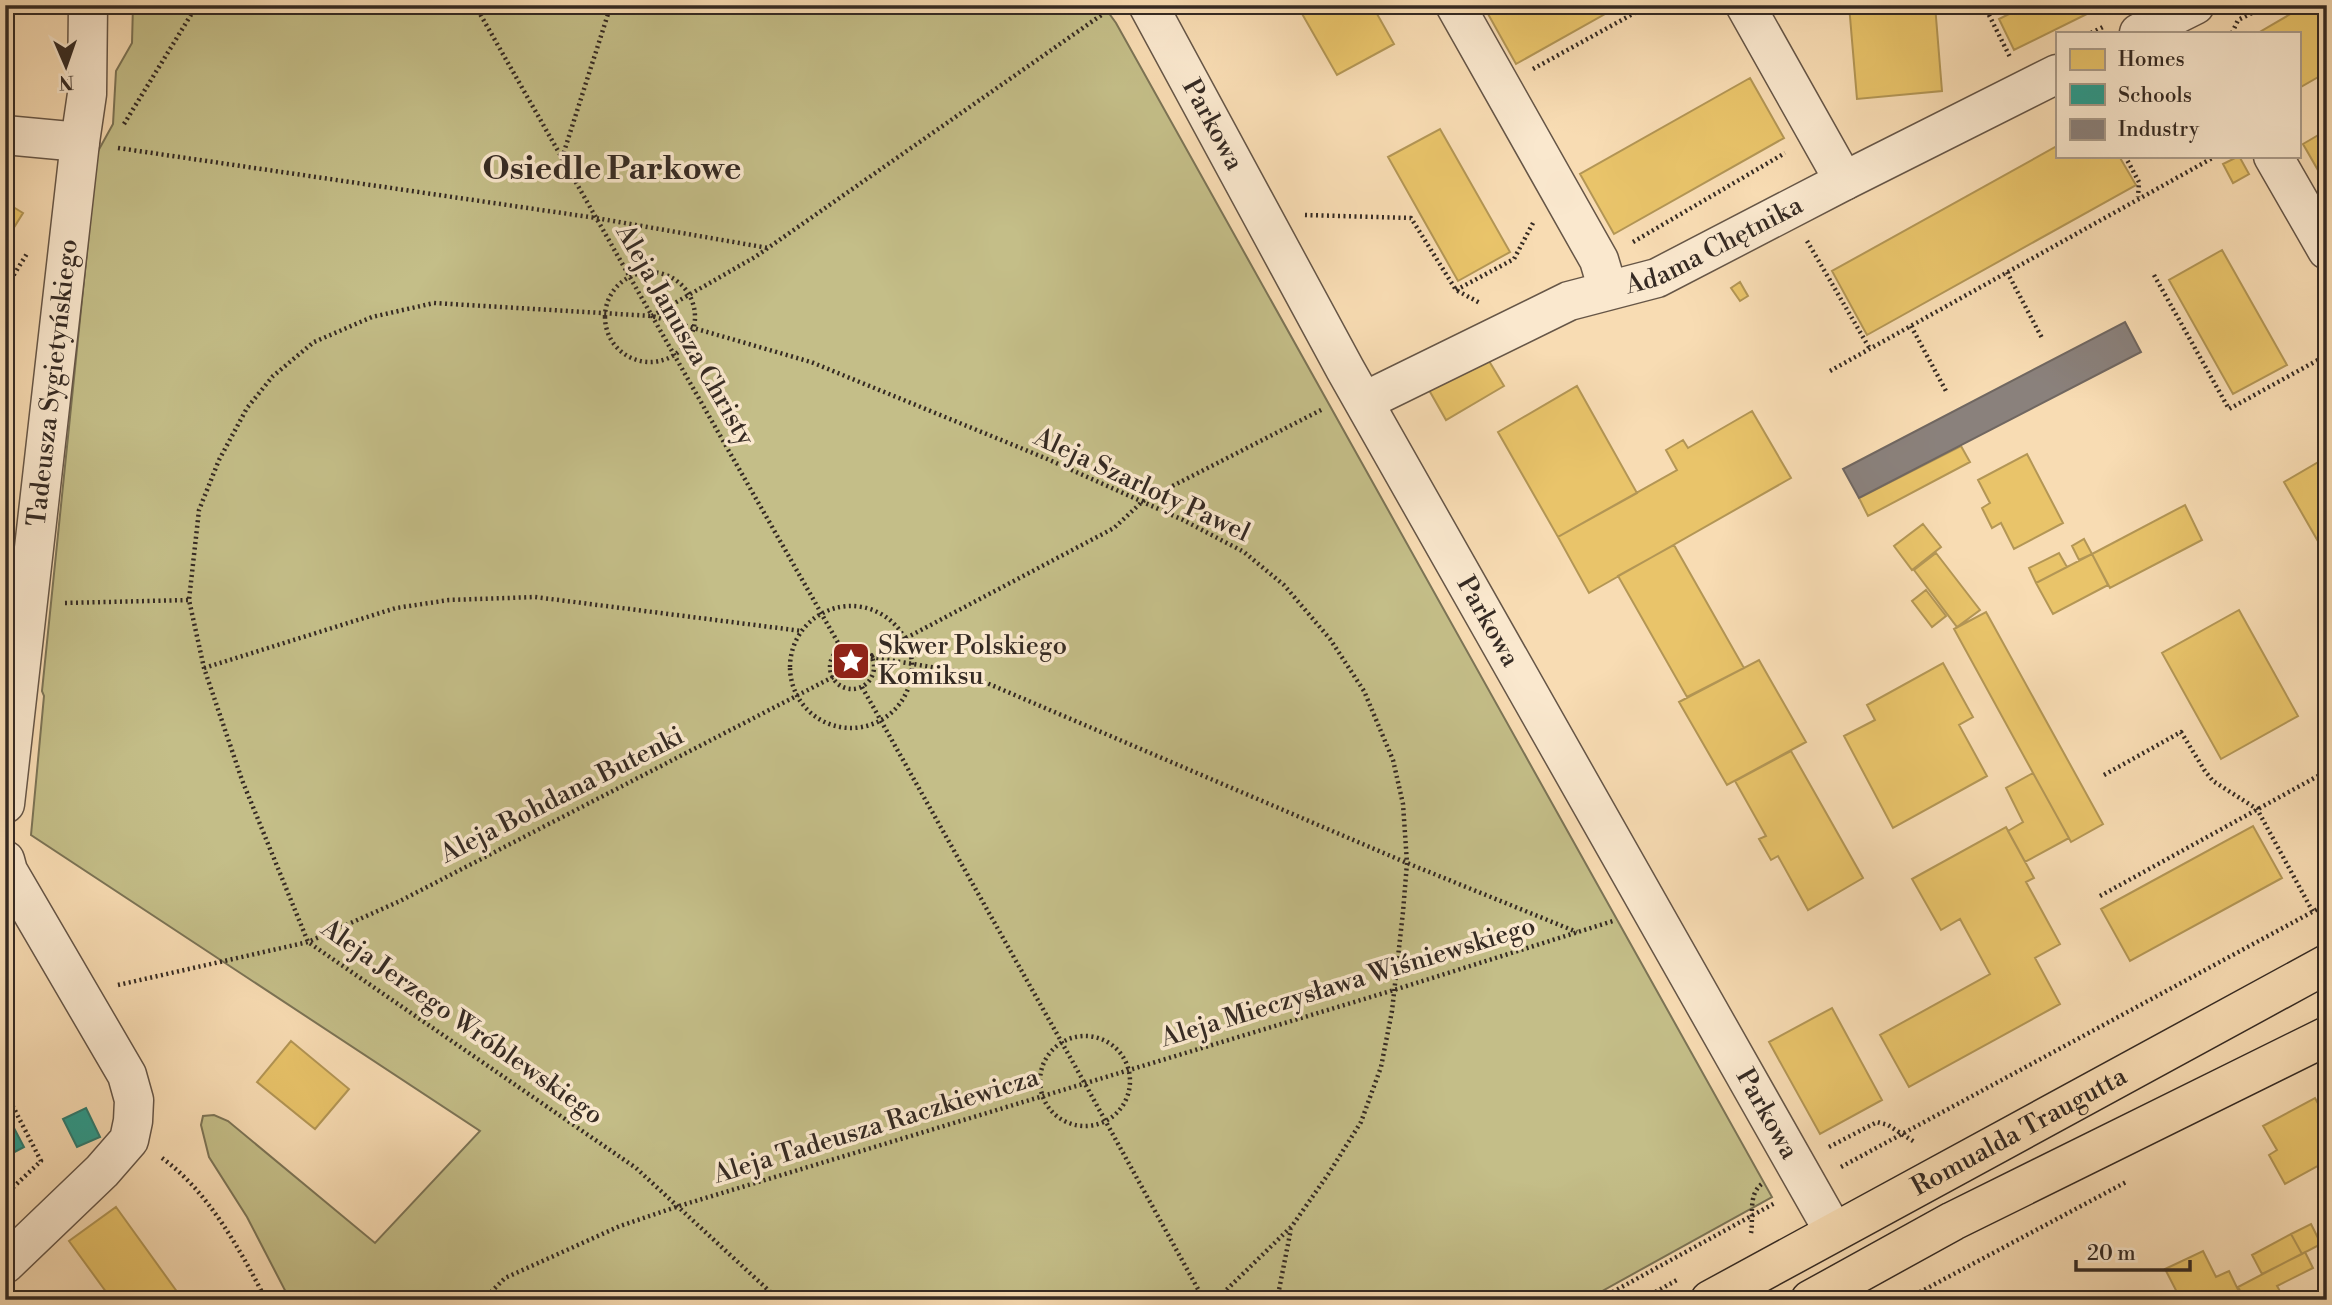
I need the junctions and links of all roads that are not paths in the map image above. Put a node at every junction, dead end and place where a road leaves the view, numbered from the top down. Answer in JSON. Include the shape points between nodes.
{"nodes":[{"id":1,"x":88,"y":5,"type":"edge"},
{"id":2,"x":1148,"y":5,"type":"edge"},
{"id":3,"x":1455,"y":5,"type":"edge"},
{"id":4,"x":1745,"y":5,"type":"edge"},
{"id":5,"x":2195,"y":16,"type":"edge"},
{"id":6,"x":2142,"y":32,"type":"edge"},
{"id":7,"x":2056,"y":75,"type":"edge"},
{"id":8,"x":5,"y":135,"type":"edge"},
{"id":9,"x":95,"y":144,"type":"junction"},
{"id":10,"x":2274,"y":158,"type":"edge"},
{"id":11,"x":1844,"y":181,"type":"junction"},
{"id":12,"x":2327,"y":250,"type":"edge"},
{"id":13,"x":1608,"y":290,"type":"junction"},
{"id":14,"x":1350,"y":402,"type":"junction"},
{"id":15,"x":13,"y":689,"type":"edge"},
{"id":16,"x":5,"y":804,"type":"edge"},
{"id":17,"x":5,"y":860,"type":"edge"},
{"id":18,"x":2327,"y":964,"type":"edge"},
{"id":19,"x":2327,"y":1036,"type":"edge"},
{"id":20,"x":1834,"y":1232,"type":"junction"},
{"id":21,"x":5,"y":1264,"type":"edge"},
{"id":22,"x":1697,"y":1288,"type":"edge"},
{"id":23,"x":1810,"y":1300,"type":"edge"}],
"edges":[{"from":1,"to":9,"type":"street","name":"Tadeusza Sygietyńskiego","via":[[88,94]]},
{"from":2,"to":14,"type":"street","name":"Parkowa","via":[[1345,369]]},
{"from":3,"to":13,"type":"street","via":[[1599,260]]},
{"from":4,"to":11,"type":"street"},
{"from":5,"to":6,"type":"street"},
{"from":7,"to":11,"type":"street","name":"Adama Chętnika"},
{"from":8,"to":9,"type":"street"},
{"from":9,"to":15,"type":"street","name":"Tadeusza Sygietyńskiego"},
{"from":10,"to":12,"type":"street"},
{"from":11,"to":13,"type":"street","name":"Adama Chętnika","via":[[1657,278]]},
{"from":13,"to":14,"type":"street","name":"Adama Chętnika","via":[[1569,301]]},
{"from":14,"to":20,"type":"street","name":"Parkowa"},
{"from":15,"to":16,"type":"street","name":"Tadeusza Sygietyńskiego"},
{"from":17,"to":21,"type":"street","via":[[127,1075],[134,1100],[131,1130],[102,1171]]},
{"from":18,"to":20,"type":"main road","name":"Romualda Traugutta"},
{"from":19,"to":23,"type":"main road","name":"Romualda Traugutta","via":[[1953,1222]]},
{"from":20,"to":22,"type":"main road","name":"Romualda Traugutta"}]}
